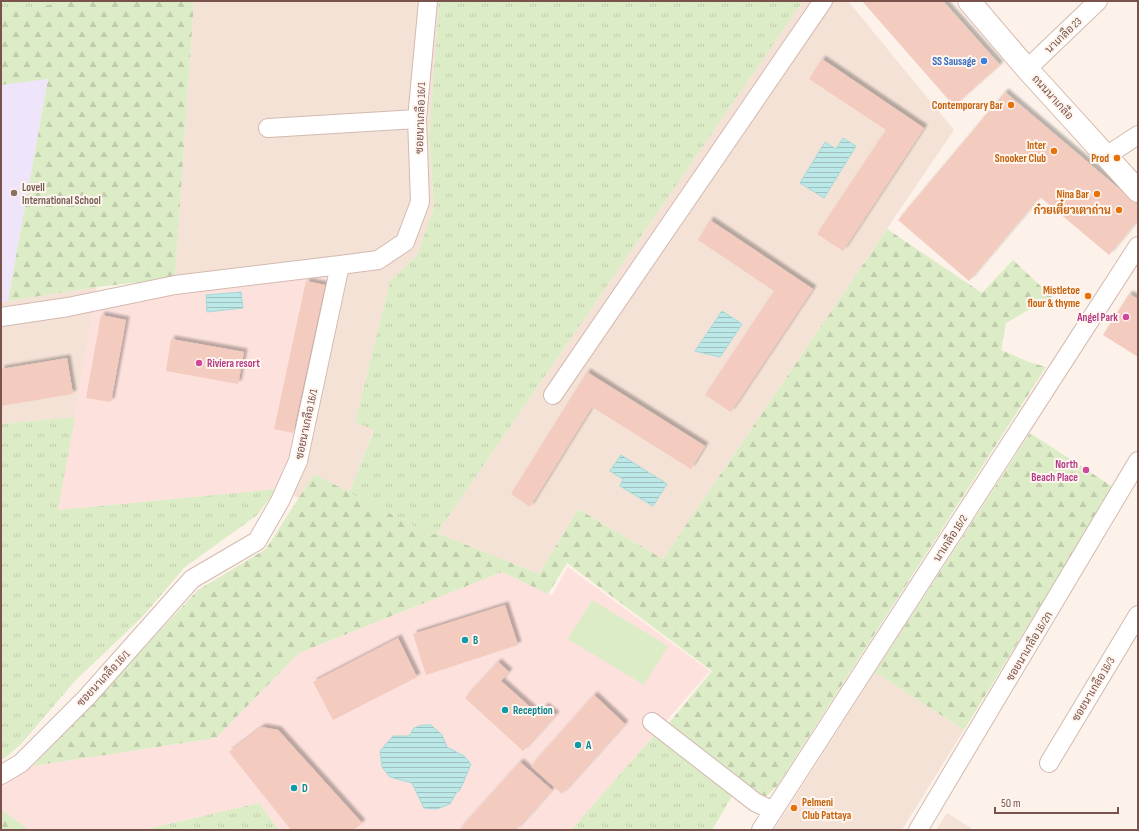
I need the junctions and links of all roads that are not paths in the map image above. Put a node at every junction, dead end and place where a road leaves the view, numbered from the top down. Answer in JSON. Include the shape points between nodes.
{"nodes":[{"id":1,"x":428,"y":1,"type":"edge"},
{"id":2,"x":823,"y":1,"type":"edge"},
{"id":3,"x":969,"y":1,"type":"edge"},
{"id":4,"x":1098,"y":1,"type":"edge"},
{"id":5,"x":1027,"y":69,"type":"junction"},
{"id":6,"x":418,"y":119,"type":"junction"},
{"id":7,"x":268,"y":128,"type":"dead end"},
{"id":8,"x":1138,"y":135,"type":"edge"},
{"id":9,"x":1106,"y":156,"type":"junction"},
{"id":10,"x":1138,"y":191,"type":"edge"},
{"id":11,"x":1138,"y":246,"type":"edge"},
{"id":12,"x":340,"y":265,"type":"junction"},
{"id":13,"x":1,"y":317,"type":"edge"},
{"id":14,"x":552,"y":395,"type":"dead end"},
{"id":15,"x":1138,"y":461,"type":"edge"},
{"id":16,"x":1138,"y":615,"type":"edge"},
{"id":17,"x":652,"y":722,"type":"dead end"},
{"id":18,"x":1049,"y":762,"type":"dead end"},
{"id":19,"x":1,"y":775,"type":"edge"},
{"id":20,"x":773,"y":811,"type":"junction"},
{"id":21,"x":761,"y":830,"type":"edge"},
{"id":22,"x":918,"y":830,"type":"edge"}],
"edges":[{"from":1,"to":6,"type":"street","name":"ซอยนาเกลือ 16/1"},
{"from":2,"to":14,"type":"street"},
{"from":3,"to":5,"type":"street","name":"ถนนนาเกลือ"},
{"from":4,"to":5,"type":"street","name":"นาเกลือ 23"},
{"from":5,"to":9,"type":"street","name":"ถนนนาเกลือ"},
{"from":6,"to":7,"type":"street"},
{"from":6,"to":12,"type":"street","name":"ซอยนาเกลือ 16/1","via":[[420,202],[406,242],[378,260]]},
{"from":8,"to":9,"type":"street"},
{"from":9,"to":10,"type":"street","name":"ถนนนาเกลือ"},
{"from":11,"to":20,"type":"street","name":"นาเกลือ 16/2"},
{"from":12,"to":13,"type":"street","via":[[175,285]]},
{"from":12,"to":19,"type":"street","name":"ซอยนาเกลือ 16/1","via":[[298,462],[257,541],[192,579],[87,697],[21,763]]},
{"from":15,"to":22,"type":"street","name":"ซอยนาเกลือ 16/2ก"},
{"from":16,"to":18,"type":"street","name":"ซอยนาเกลือ 16/3"},
{"from":17,"to":20,"type":"street","via":[[755,802]]},
{"from":20,"to":21,"type":"street","name":"นาเกลือ 16/2"}]}
